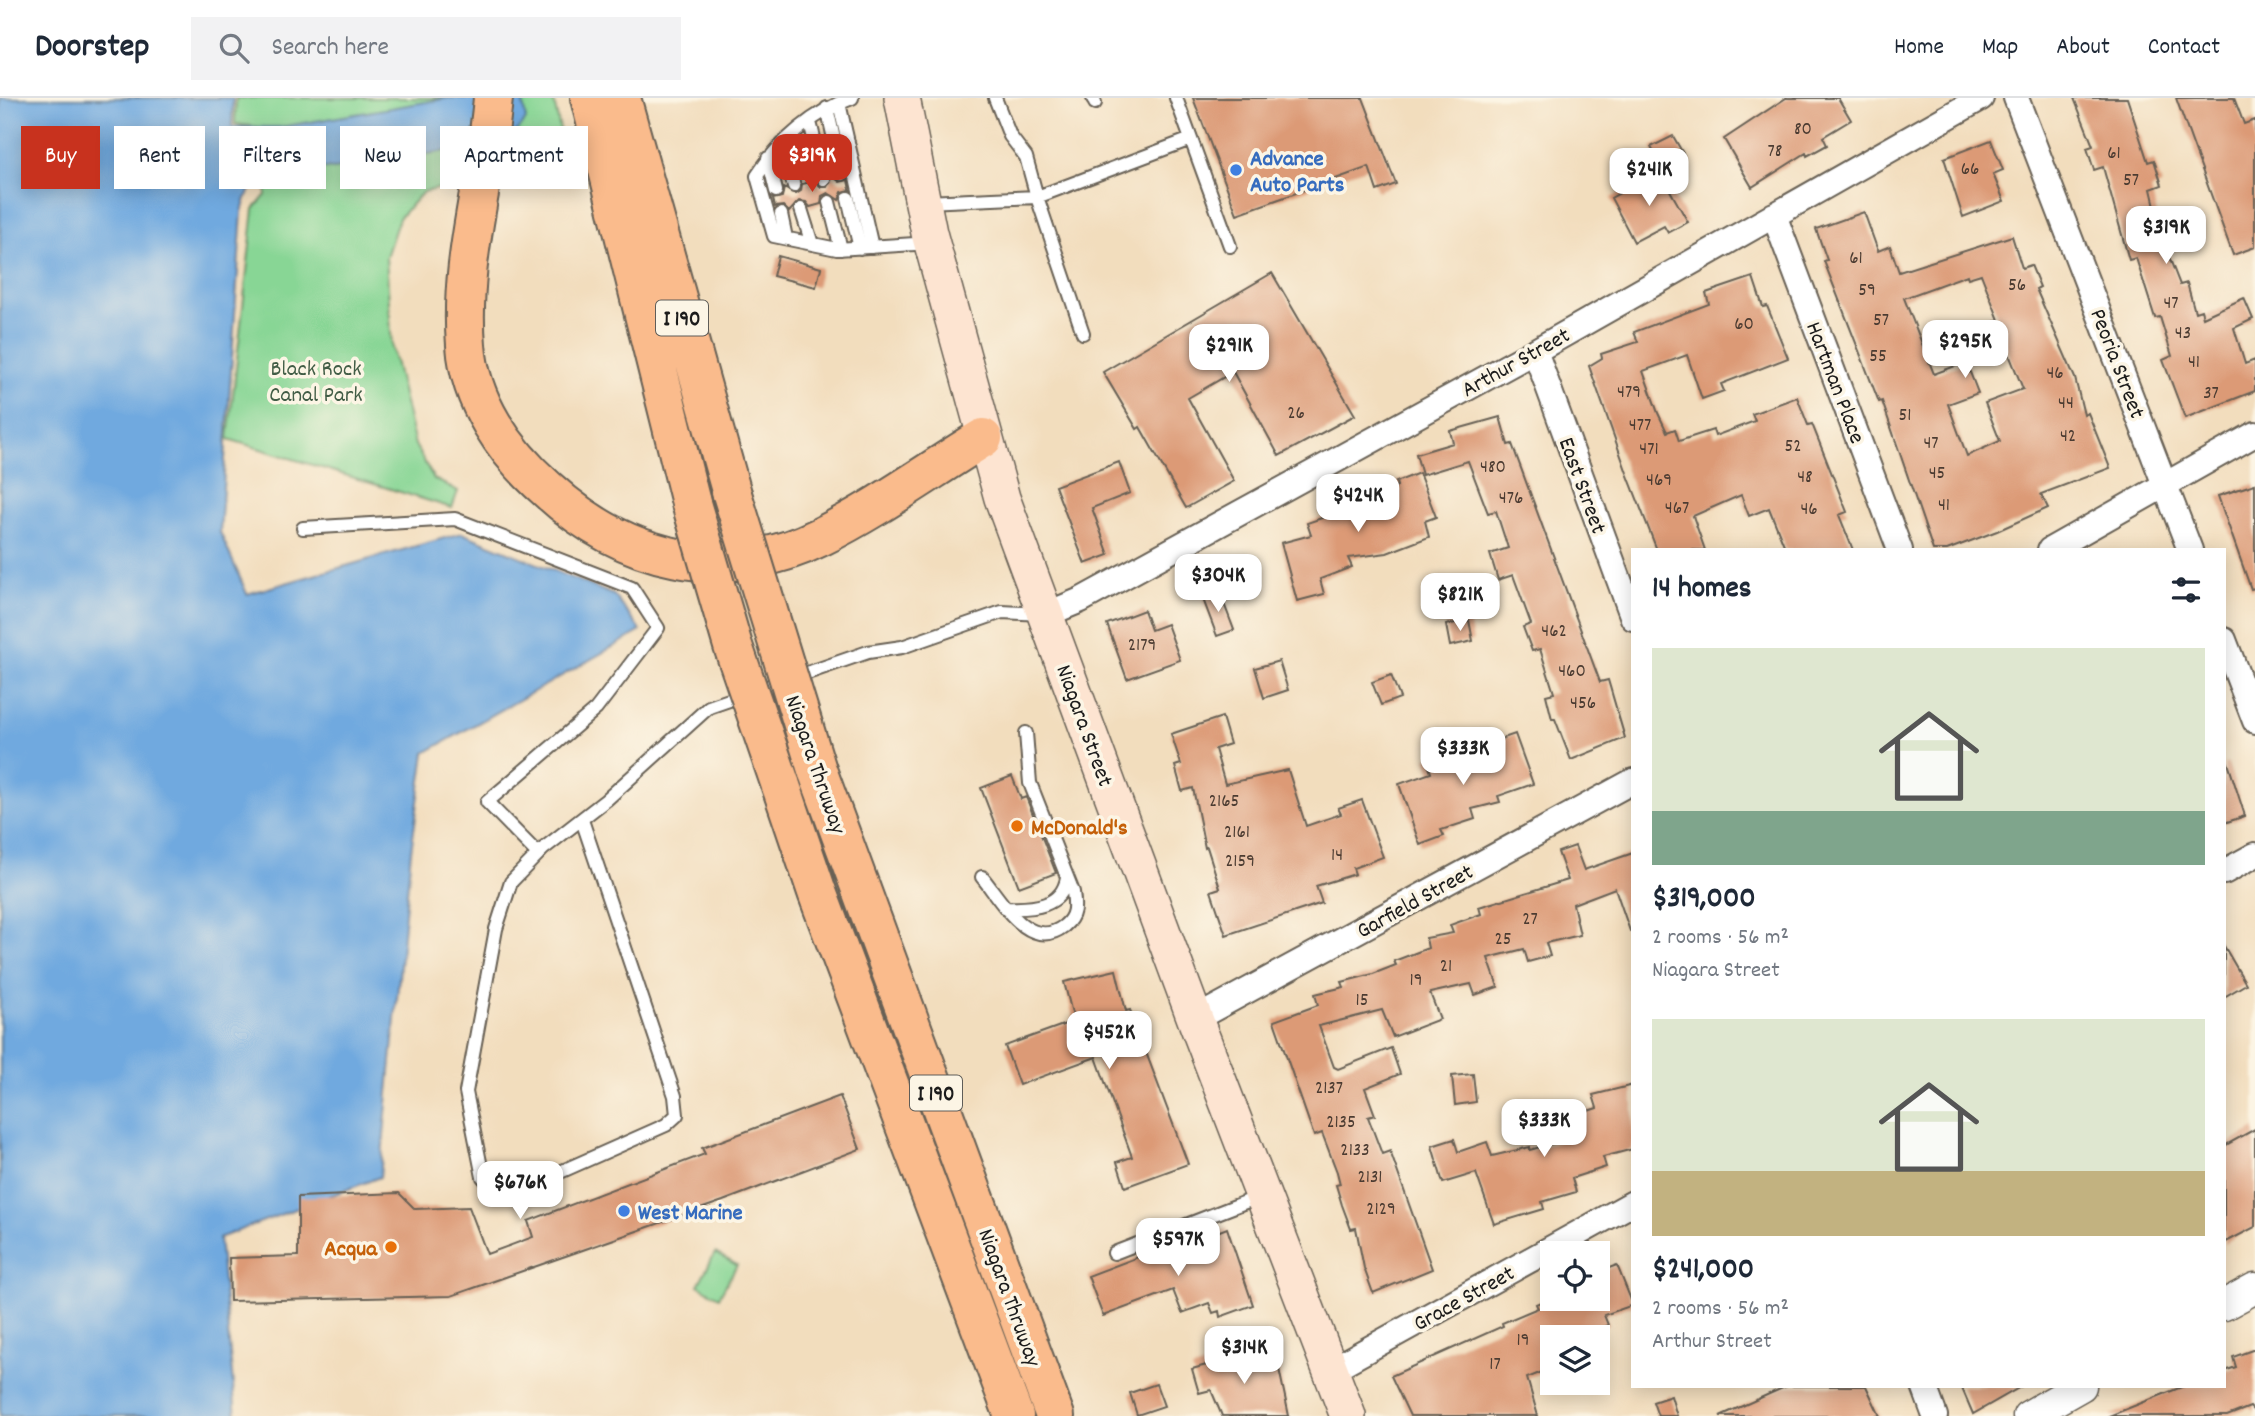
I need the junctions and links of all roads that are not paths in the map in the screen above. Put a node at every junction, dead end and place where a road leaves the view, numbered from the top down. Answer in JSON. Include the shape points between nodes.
{"nodes":[{"id":1,"x":493,"y":98,"type":"edge"},
{"id":2,"x":590,"y":98,"type":"edge"},
{"id":3,"x":621,"y":98,"type":"edge"},
{"id":4,"x":852,"y":98,"type":"edge"},
{"id":5,"x":902,"y":98,"type":"edge"},
{"id":6,"x":996,"y":98,"type":"edge"},
{"id":7,"x":1176,"y":98,"type":"edge"},
{"id":8,"x":1981,"y":98,"type":"edge"},
{"id":9,"x":2016,"y":98,"type":"edge"},
{"id":10,"x":833,"y":105,"type":"junction"},
{"id":11,"x":810,"y":122,"type":"junction"},
{"id":12,"x":1191,"y":139,"type":"junction"},
{"id":13,"x":782,"y":146,"type":"junction"},
{"id":14,"x":617,"y":147,"type":"junction"},
{"id":15,"x":768,"y":158,"type":"junction"},
{"id":16,"x":842,"y":174,"type":"dead end"},
{"id":17,"x":824,"y":178,"type":"dead end"},
{"id":18,"x":794,"y":186,"type":"dead end"},
{"id":19,"x":776,"y":191,"type":"dead end"},
{"id":20,"x":1037,"y":197,"type":"junction"},
{"id":21,"x":848,"y":198,"type":"dead end"},
{"id":22,"x":830,"y":202,"type":"dead end"},
{"id":23,"x":922,"y":203,"type":"junction"},
{"id":24,"x":801,"y":209,"type":"dead end"},
{"id":25,"x":781,"y":214,"type":"dead end"},
{"id":26,"x":1774,"y":215,"type":"junction"},
{"id":27,"x":786,"y":238,"type":"junction"},
{"id":28,"x":930,"y":239,"type":"junction"},
{"id":29,"x":811,"y":244,"type":"junction"},
{"id":30,"x":1230,"y":246,"type":"dead end"},
{"id":31,"x":866,"y":248,"type":"junction"},
{"id":32,"x":841,"y":250,"type":"junction"},
{"id":33,"x":1083,"y":333,"type":"dead end"},
{"id":34,"x":1535,"y":351,"type":"junction"},
{"id":35,"x":2255,"y":434,"type":"edge"},
{"id":36,"x":983,"y":438,"type":"junction"},
{"id":37,"x":2165,"y":484,"type":"junction"},
{"id":38,"x":303,"y":528,"type":"dead end"},
{"id":39,"x":1899,"y":548,"type":"edge"},
{"id":40,"x":2053,"y":548,"type":"edge"},
{"id":41,"x":2189,"y":548,"type":"edge"},
{"id":42,"x":1631,"y":613,"type":"edge"},
{"id":43,"x":1045,"y":615,"type":"junction"},
{"id":44,"x":2226,"y":645,"type":"edge"},
{"id":45,"x":2255,"y":721,"type":"edge"},
{"id":46,"x":1026,"y":733,"type":"dead end"},
{"id":47,"x":1631,"y":782,"type":"edge"},
{"id":48,"x":582,"y":820,"type":"junction"},
{"id":49,"x":538,"y":854,"type":"junction"},
{"id":50,"x":2255,"y":855,"type":"edge"},
{"id":51,"x":2226,"y":871,"type":"edge"},
{"id":52,"x":982,"y":877,"type":"dead end"},
{"id":53,"x":1067,"y":878,"type":"junction"},
{"id":54,"x":1008,"y":908,"type":"junction"},
{"id":55,"x":1195,"y":1019,"type":"junction"},
{"id":56,"x":1262,"y":1196,"type":"junction"},
{"id":57,"x":1631,"y":1204,"type":"edge"},
{"id":58,"x":1114,"y":1253,"type":"dead end"},
{"id":59,"x":2255,"y":1288,"type":"edge"},
{"id":60,"x":2226,"y":1304,"type":"edge"},
{"id":61,"x":1329,"y":1371,"type":"junction"},
{"id":62,"x":1925,"y":1388,"type":"edge"},
{"id":63,"x":2077,"y":1388,"type":"edge"},
{"id":64,"x":1014,"y":1416,"type":"edge"},
{"id":65,"x":1055,"y":1416,"type":"edge"},
{"id":66,"x":1348,"y":1416,"type":"edge"},
{"id":67,"x":1935,"y":1416,"type":"edge"},
{"id":68,"x":2028,"y":1416,"type":"edge"}],
"edges":[{"from":1,"to":36,"type":"highway","via":[[466,278],[470,372],[500,437],[536,480],[580,515],[625,543],[668,558],[752,558],[786,550],[845,524]]},
{"from":2,"to":14,"type":"highway","name":"Niagara Thruway","number":"I 190"},
{"from":3,"to":14,"type":"highway","name":"Niagara Thruway","number":"I 190"},
{"from":4,"to":10,"type":"lane"},
{"from":5,"to":23,"type":"main road","name":"Niagara Street"},
{"from":6,"to":20,"type":"lane","via":[[1010,136],[1026,157]]},
{"from":7,"to":12,"type":"lane"},
{"from":8,"to":26,"type":"street","name":"Arthur Street"},
{"from":9,"to":37,"type":"street","name":"Peoria Street"},
{"from":10,"to":11,"type":"lane"},
{"from":10,"to":16,"type":"lane"},
{"from":10,"to":31,"type":"lane"},
{"from":11,"to":13,"type":"lane"},
{"from":11,"to":17,"type":"lane"},
{"from":12,"to":20,"type":"lane"},
{"from":12,"to":30,"type":"lane"},
{"from":13,"to":15,"type":"lane"},
{"from":13,"to":18,"type":"lane"},
{"from":14,"to":64,"type":"highway","name":"Niagara Thruway","number":"I 190","bridge":true,"via":[[691,503],[733,646],[817,892]]},
{"from":14,"to":65,"type":"highway","name":"Niagara Thruway","number":"I 190","bridge":true,"via":[[817,770]]},
{"from":15,"to":19,"type":"lane"},
{"from":15,"to":27,"type":"lane","via":[[757,176],[774,236]]},
{"from":20,"to":23,"type":"lane"},
{"from":20,"to":33,"type":"lane"},
{"from":21,"to":31,"type":"lane"},
{"from":22,"to":32,"type":"lane"},
{"from":23,"to":28,"type":"main road","name":"Niagara Street"},
{"from":24,"to":29,"type":"lane"},
{"from":25,"to":27,"type":"lane"},
{"from":26,"to":34,"type":"street","name":"Arthur Street"},
{"from":26,"to":39,"type":"street","name":"Hartman Place"},
{"from":27,"to":29,"type":"lane"},
{"from":28,"to":31,"type":"lane"},
{"from":28,"to":36,"type":"main road","name":"Niagara Street"},
{"from":29,"to":32,"type":"lane"},
{"from":31,"to":32,"type":"lane"},
{"from":34,"to":42,"type":"street","name":"East Street"},
{"from":34,"to":43,"type":"street","name":"Arthur Street","via":[[1081,600]]},
{"from":35,"to":37,"type":"street"},
{"from":36,"to":43,"type":"main road","name":"Niagara Street"},
{"from":37,"to":40,"type":"street"},
{"from":37,"to":41,"type":"street","name":"Peoria Street"},
{"from":38,"to":49,"type":"lane","via":[[455,519],[632,588],[658,628],[596,709],[487,802]]},
{"from":43,"to":48,"type":"lane","via":[[1002,612],[709,706]]},
{"from":43,"to":55,"type":"main road","name":"Niagara Street"},
{"from":44,"to":45,"type":"street"},
{"from":46,"to":53,"type":"lane","via":[[1030,782]]},
{"from":47,"to":55,"type":"street","name":"Garfield Street"},
{"from":48,"to":49,"type":"lane"},
{"from":48,"to":49,"type":"lane","via":[[676,1096],[677,1115],[666,1125],[524,1188],[498,1195],[483,1177],[466,1092],[496,929],[511,882]]},
{"from":50,"to":51,"type":"street"},
{"from":52,"to":54,"type":"lane"},
{"from":53,"to":54,"type":"lane","via":[[1058,898],[1041,906]]},
{"from":53,"to":54,"type":"lane","via":[[1076,909],[1058,930],[1034,933]]},
{"from":55,"to":56,"type":"main road","name":"Niagara Street"},
{"from":56,"to":58,"type":"lane"},
{"from":56,"to":61,"type":"main road","name":"Niagara Street"},
{"from":57,"to":61,"type":"street","name":"Grace Street"},
{"from":59,"to":60,"type":"street"},
{"from":61,"to":66,"type":"main road","name":"Niagara Street"},
{"from":62,"to":67,"type":"street"},
{"from":63,"to":68,"type":"street"}]}
